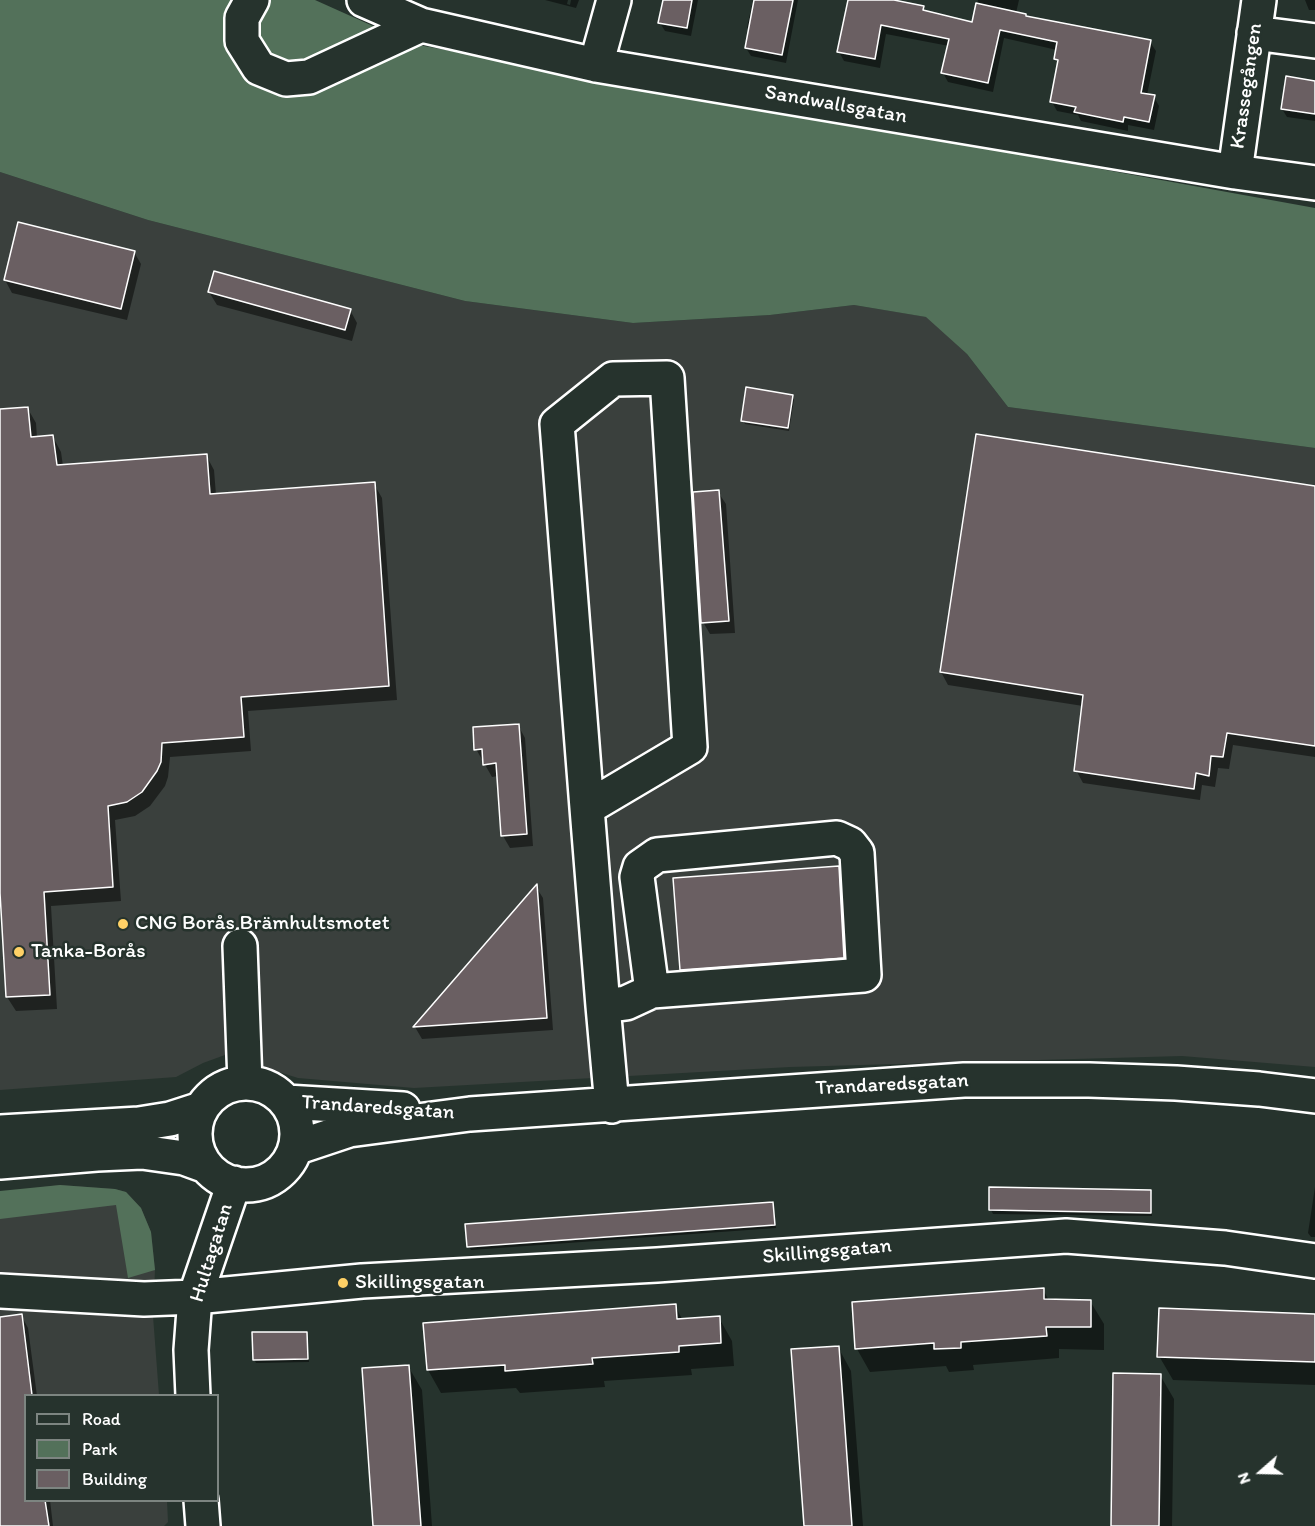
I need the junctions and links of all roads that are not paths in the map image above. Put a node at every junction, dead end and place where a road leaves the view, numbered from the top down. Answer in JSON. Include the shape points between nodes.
{"nodes":[{"id":1,"x":252,"y":0,"type":"edge"},
{"id":2,"x":364,"y":0,"type":"edge"},
{"id":3,"x":614,"y":0,"type":"edge"},
{"id":4,"x":1259,"y":0,"type":"edge"},
{"id":5,"x":421,"y":25,"type":"junction"},
{"id":6,"x":1254,"y":33,"type":"junction"},
{"id":7,"x":1315,"y":41,"type":"edge"},
{"id":8,"x":597,"y":65,"type":"junction"},
{"id":9,"x":1235,"y":172,"type":"junction"},
{"id":10,"x":1315,"y":183,"type":"edge"},
{"id":11,"x":587,"y":808,"type":"junction"},
{"id":12,"x":240,"y":946,"type":"dead end"},
{"id":13,"x":652,"y":991,"type":"junction"},
{"id":14,"x":603,"y":1006,"type":"junction"},
{"id":15,"x":245,"y":1083,"type":"junction"},
{"id":16,"x":1315,"y":1096,"type":"edge"},
{"id":17,"x":286,"y":1102,"type":"junction"},
{"id":18,"x":612,"y":1106,"type":"junction"},
{"id":19,"x":201,"y":1109,"type":"junction"},
{"id":20,"x":470,"y":1114,"type":"junction"},
{"id":21,"x":0,"y":1132,"type":"edge"},
{"id":22,"x":294,"y":1148,"type":"junction"},
{"id":23,"x":0,"y":1162,"type":"edge"},
{"id":24,"x":206,"y":1166,"type":"junction"},
{"id":25,"x":234,"y":1183,"type":"junction"},
{"id":26,"x":1315,"y":1261,"type":"edge"},
{"id":27,"x":0,"y":1290,"type":"edge"},
{"id":28,"x":195,"y":1297,"type":"junction"},
{"id":29,"x":193,"y":1394,"type":"edge"},
{"id":30,"x":201,"y":1502,"type":"edge"},
{"id":31,"x":203,"y":1526,"type":"edge"}],
"edges":[{"from":1,"to":5,"type":"street","via":[[242,18],[242,41],[259,68],[286,79],[309,77]]},
{"from":2,"to":5,"type":"street","name":"Sandwallsgatan"},
{"from":3,"to":8,"type":"street"},
{"from":4,"to":6,"type":"street","name":"Krassegången"},
{"from":5,"to":8,"type":"street","name":"Sandwallsgatan"},
{"from":6,"to":7,"type":"street"},
{"from":6,"to":9,"type":"street","name":"Krassegången"},
{"from":8,"to":9,"type":"street","name":"Sandwallsgatan"},
{"from":9,"to":10,"type":"street","name":"Sandwallsgatan"},
{"from":11,"to":11,"type":"street","via":[[557,424],[614,379],[667,378],[690,747]]},
{"from":11,"to":14,"type":"street"},
{"from":12,"to":15,"type":"street"},
{"from":13,"to":13,"type":"street","via":[[864,975],[857,854],[850,844],[837,838],[657,855],[640,867],[637,877]]},
{"from":13,"to":14,"type":"street","via":[[626,1003]]},
{"from":14,"to":18,"type":"street"},
{"from":15,"to":17,"type":"street","name":"Trandaredsgatan","via":[[267,1088]]},
{"from":15,"to":19,"type":"street","via":[[219,1090]]},
{"from":16,"to":18,"type":"street","name":"Trandaredsgatan","via":[[1176,1083],[964,1080]]},
{"from":17,"to":20,"type":"street","name":"Trandaredsgatan"},
{"from":17,"to":22,"type":"street","name":"Trandaredsgatan","via":[[295,1124]]},
{"from":18,"to":20,"type":"street","name":"Trandaredsgatan"},
{"from":19,"to":21,"type":"street","via":[[138,1124]]},
{"from":19,"to":24,"type":"street","via":[[195,1125],[195,1143]]},
{"from":20,"to":22,"type":"street","name":"Trandaredsgatan","via":[[349,1130]]},
{"from":22,"to":25,"type":"street","via":[[283,1168],[271,1178],[249,1185]]},
{"from":23,"to":24,"type":"street","via":[[142,1152],[184,1158]]},
{"from":24,"to":25,"type":"street","via":[[218,1177]]},
{"from":25,"to":28,"type":"street","name":"Hultagatan"},
{"from":26,"to":28,"type":"street","name":"Skillingsgatan","via":[[1225,1248],[1066,1236],[676,1264],[362,1281]]},
{"from":27,"to":28,"type":"street","name":"Skillingsgatan","via":[[144,1299]]},
{"from":28,"to":29,"type":"street","name":"Hultagatan"},
{"from":30,"to":31,"type":"street"}]}
